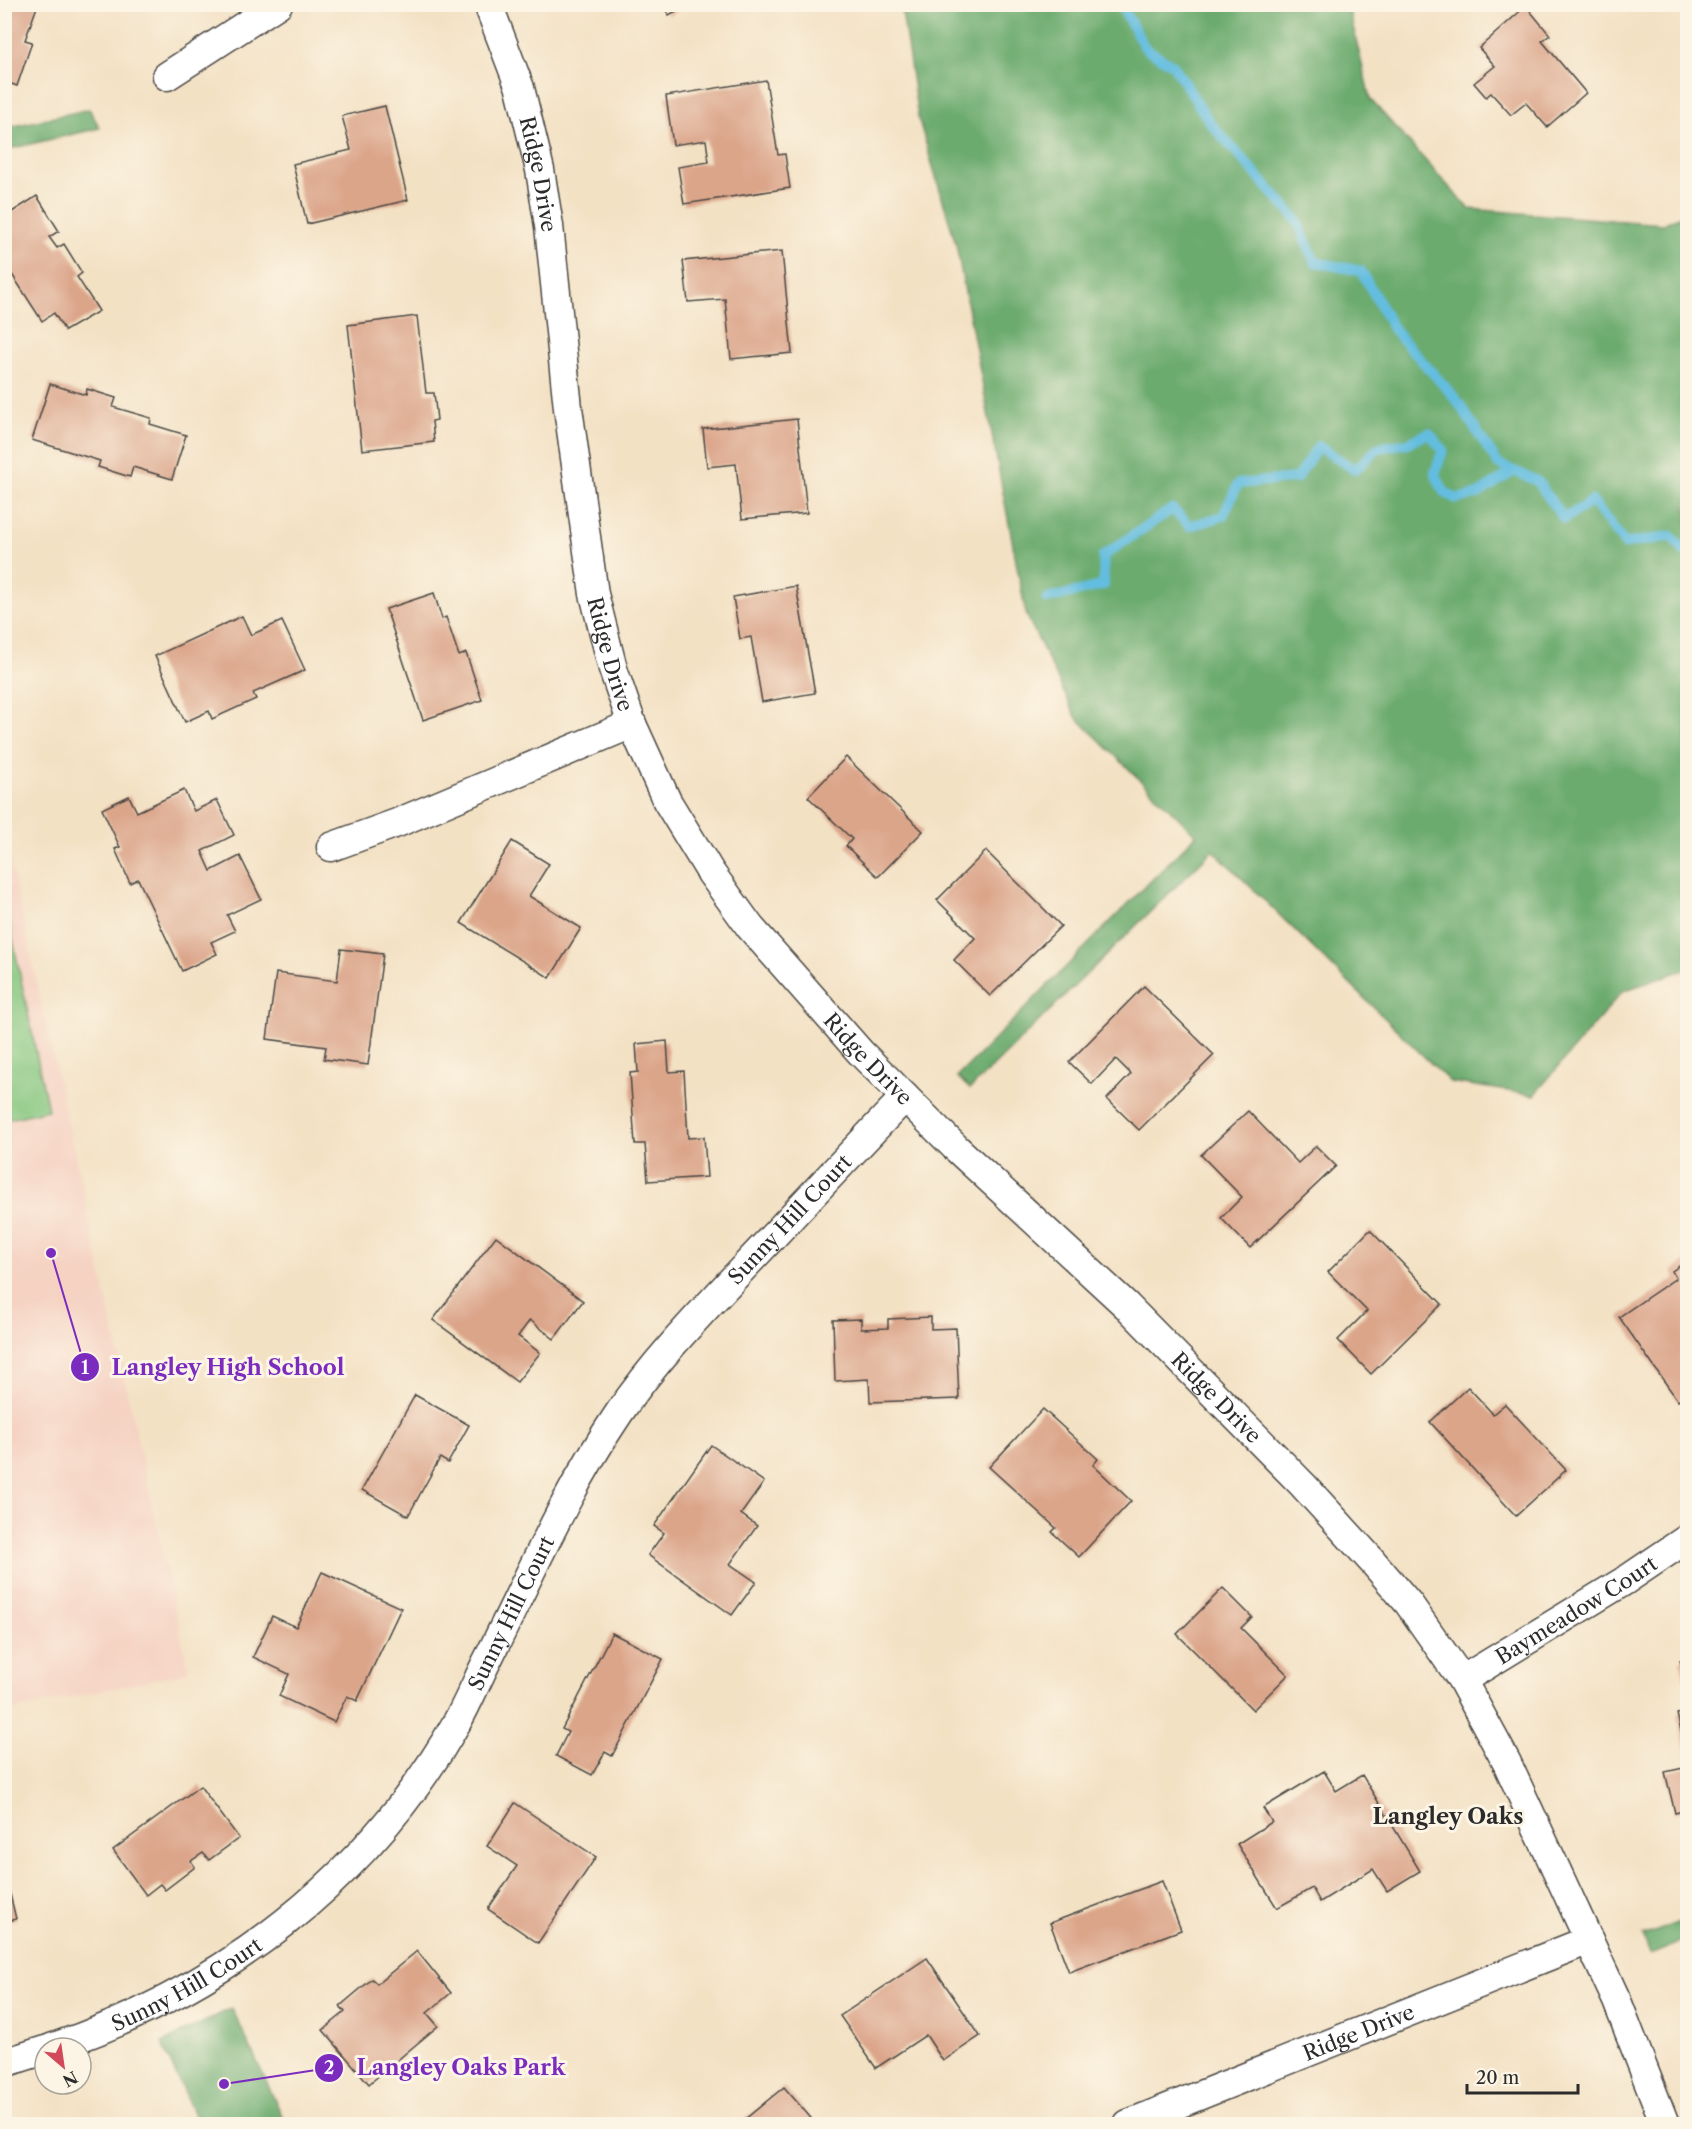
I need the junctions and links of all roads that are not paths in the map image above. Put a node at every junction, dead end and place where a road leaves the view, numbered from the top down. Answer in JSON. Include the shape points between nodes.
{"nodes":[{"id":1,"x":278,"y":4,"type":"edge"},
{"id":2,"x":488,"y":4,"type":"edge"},
{"id":3,"x":166,"y":76,"type":"dead end"},
{"id":4,"x":632,"y":724,"type":"junction"},
{"id":5,"x":331,"y":847,"type":"dead end"},
{"id":6,"x":905,"y":1096,"type":"junction"},
{"id":7,"x":1688,"y":1538,"type":"edge"},
{"id":8,"x":1462,"y":1680,"type":"junction"},
{"id":9,"x":1589,"y":1940,"type":"junction"},
{"id":10,"x":87,"y":2036,"type":"edge"},
{"id":11,"x":33,"y":2054,"type":"edge"},
{"id":12,"x":4,"y":2063,"type":"edge"},
{"id":13,"x":1128,"y":2124,"type":"edge"},
{"id":14,"x":1665,"y":2124,"type":"edge"}],
"edges":[{"from":1,"to":3,"type":"street"},
{"from":2,"to":4,"type":"street","name":"Ridge Drive","via":[[520,88],[540,170],[594,594]]},
{"from":4,"to":5,"type":"street"},
{"from":4,"to":6,"type":"street","name":"Ridge Drive","via":[[667,801],[750,927],[861,1053]]},
{"from":6,"to":8,"type":"street","name":"Ridge Drive","via":[[1127,1306],[1303,1485],[1409,1604]]},
{"from":6,"to":10,"type":"street","name":"Sunny Hill Court","via":[[675,1340],[620,1412],[574,1485],[457,1722],[410,1794],[354,1860],[296,1915],[231,1963],[165,2001]]},
{"from":7,"to":8,"type":"street","name":"Baymeadow Court"},
{"from":8,"to":9,"type":"street","name":"Ridge Drive","via":[[1507,1763]]},
{"from":9,"to":13,"type":"street","name":"Ridge Drive"},
{"from":9,"to":14,"type":"street","name":"Ridge Drive"},
{"from":11,"to":12,"type":"street"}]}
